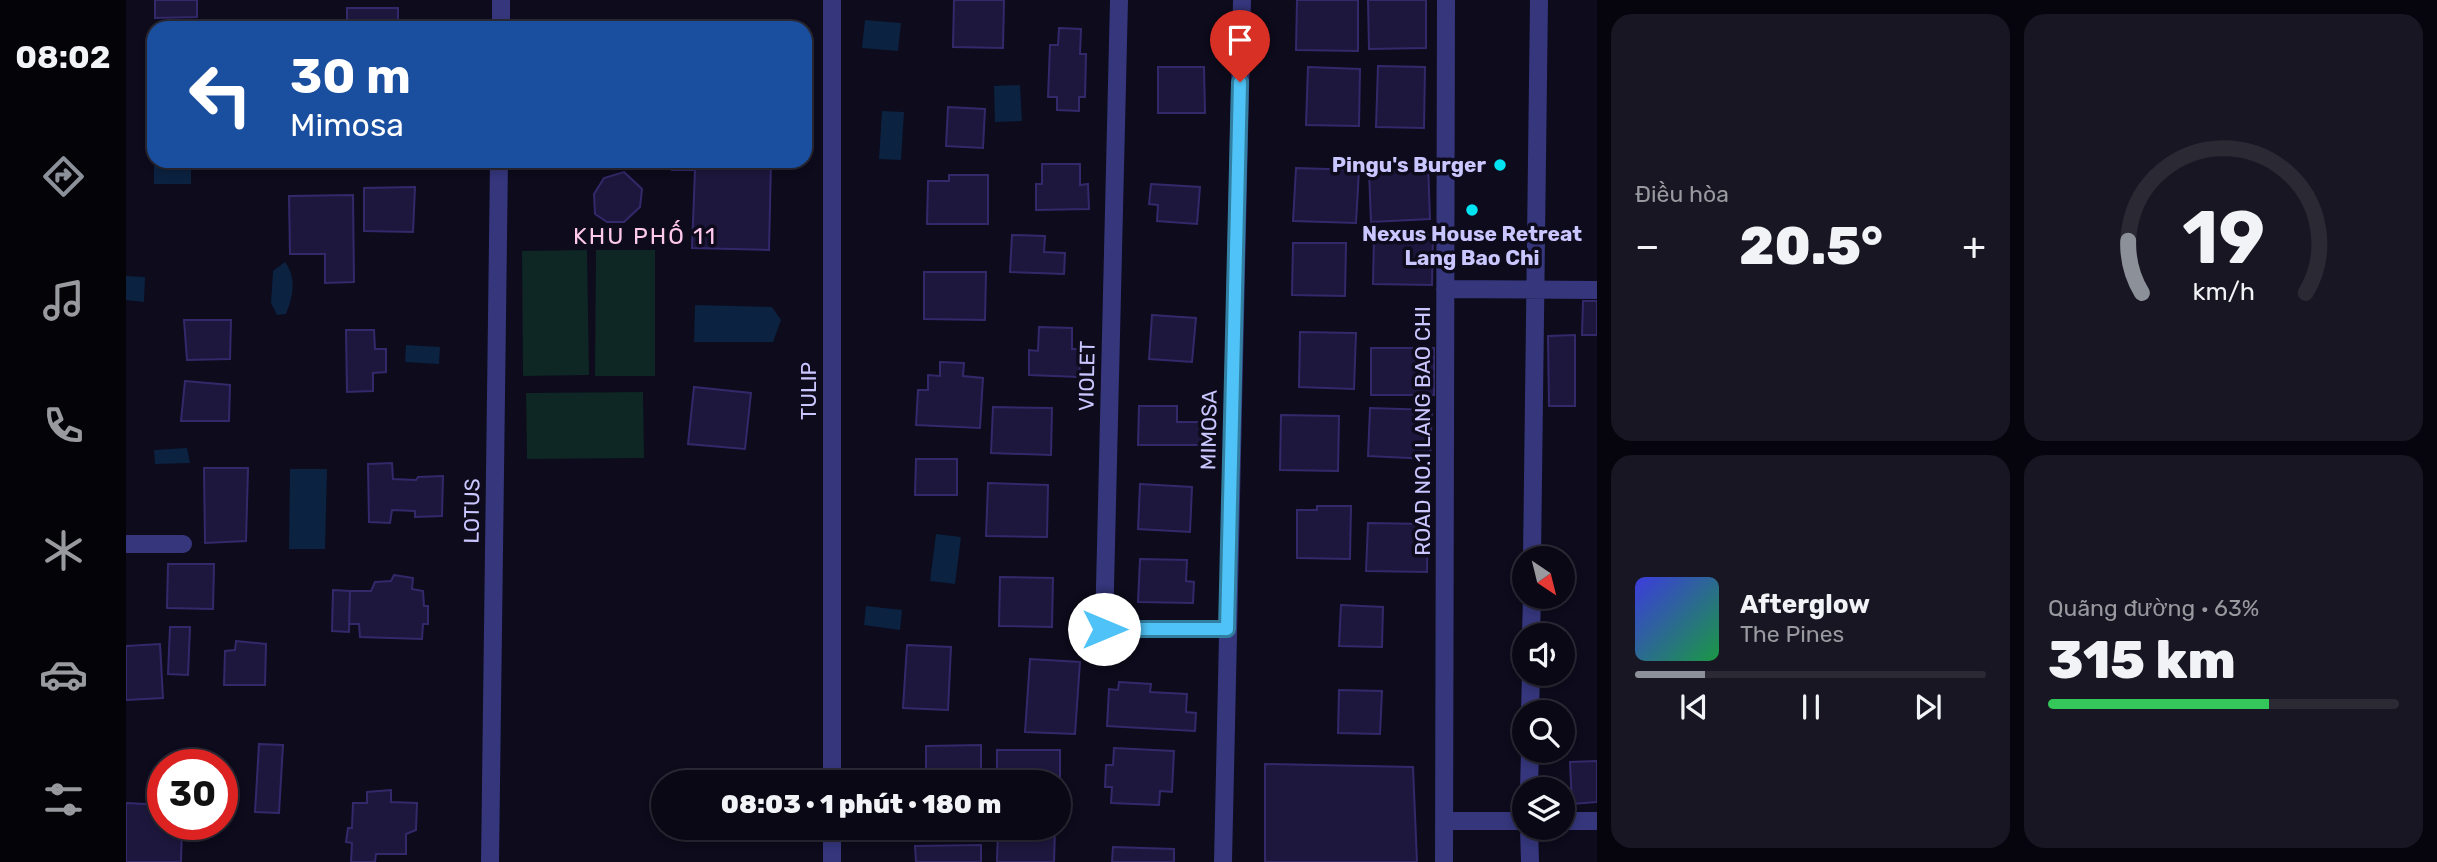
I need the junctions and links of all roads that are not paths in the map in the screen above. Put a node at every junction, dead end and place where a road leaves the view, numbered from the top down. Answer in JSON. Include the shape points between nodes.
{"nodes":[{"id":1,"x":501,"y":0,"type":"edge"},
{"id":2,"x":832,"y":0,"type":"edge"},
{"id":3,"x":1119,"y":0,"type":"edge"},
{"id":4,"x":1242,"y":0,"type":"edge"},
{"id":5,"x":1446,"y":0,"type":"edge"},
{"id":6,"x":1539,"y":0,"type":"edge"},
{"id":7,"x":501,"y":21,"type":"edge"},
{"id":8,"x":499,"y":168,"type":"edge"},
{"id":9,"x":1446,"y":289,"type":"junction"},
{"id":10,"x":1536,"y":290,"type":"junction"},
{"id":11,"x":1597,"y":290,"type":"edge"},
{"id":12,"x":126,"y":544,"type":"edge"},
{"id":13,"x":183,"y":544,"type":"dead end"},
{"id":14,"x":1532,"y":546,"type":"edge"},
{"id":15,"x":1227,"y":629,"type":"junction"},
{"id":16,"x":832,"y":770,"type":"edge"},
{"id":17,"x":1446,"y":821,"type":"junction"},
{"id":18,"x":1512,"y":821,"type":"edge"},
{"id":19,"x":1575,"y":821,"type":"edge"},
{"id":20,"x":1597,"y":821,"type":"edge"},
{"id":21,"x":832,"y":840,"type":"edge"},
{"id":22,"x":1529,"y":840,"type":"edge"},
{"id":23,"x":490,"y":862,"type":"edge"},
{"id":24,"x":832,"y":862,"type":"edge"},
{"id":25,"x":1223,"y":862,"type":"edge"},
{"id":26,"x":1444,"y":862,"type":"edge"},
{"id":27,"x":1530,"y":862,"type":"edge"}],
"edges":[{"from":1,"to":7,"type":"street"},
{"from":2,"to":16,"type":"street","name":"TULIP"},
{"from":3,"to":15,"type":"street","name":"VIOLET","via":[[1104,629]]},
{"from":4,"to":15,"type":"street","name":"MIMOSA"},
{"from":5,"to":9,"type":"street","name":"ROAD NO.1 LANG BAO CHI"},
{"from":6,"to":10,"type":"street"},
{"from":8,"to":23,"type":"street","name":"LOTUS"},
{"from":9,"to":10,"type":"street"},
{"from":9,"to":17,"type":"street","name":"ROAD NO.1 LANG BAO CHI"},
{"from":10,"to":11,"type":"street"},
{"from":10,"to":14,"type":"street"},
{"from":12,"to":13,"type":"street"},
{"from":15,"to":25,"type":"street","name":"MIMOSA"},
{"from":17,"to":18,"type":"street"},
{"from":17,"to":26,"type":"street","name":"ROAD NO.1 LANG BAO CHI"},
{"from":19,"to":20,"type":"street"},
{"from":21,"to":24,"type":"street"},
{"from":22,"to":27,"type":"street"}]}
